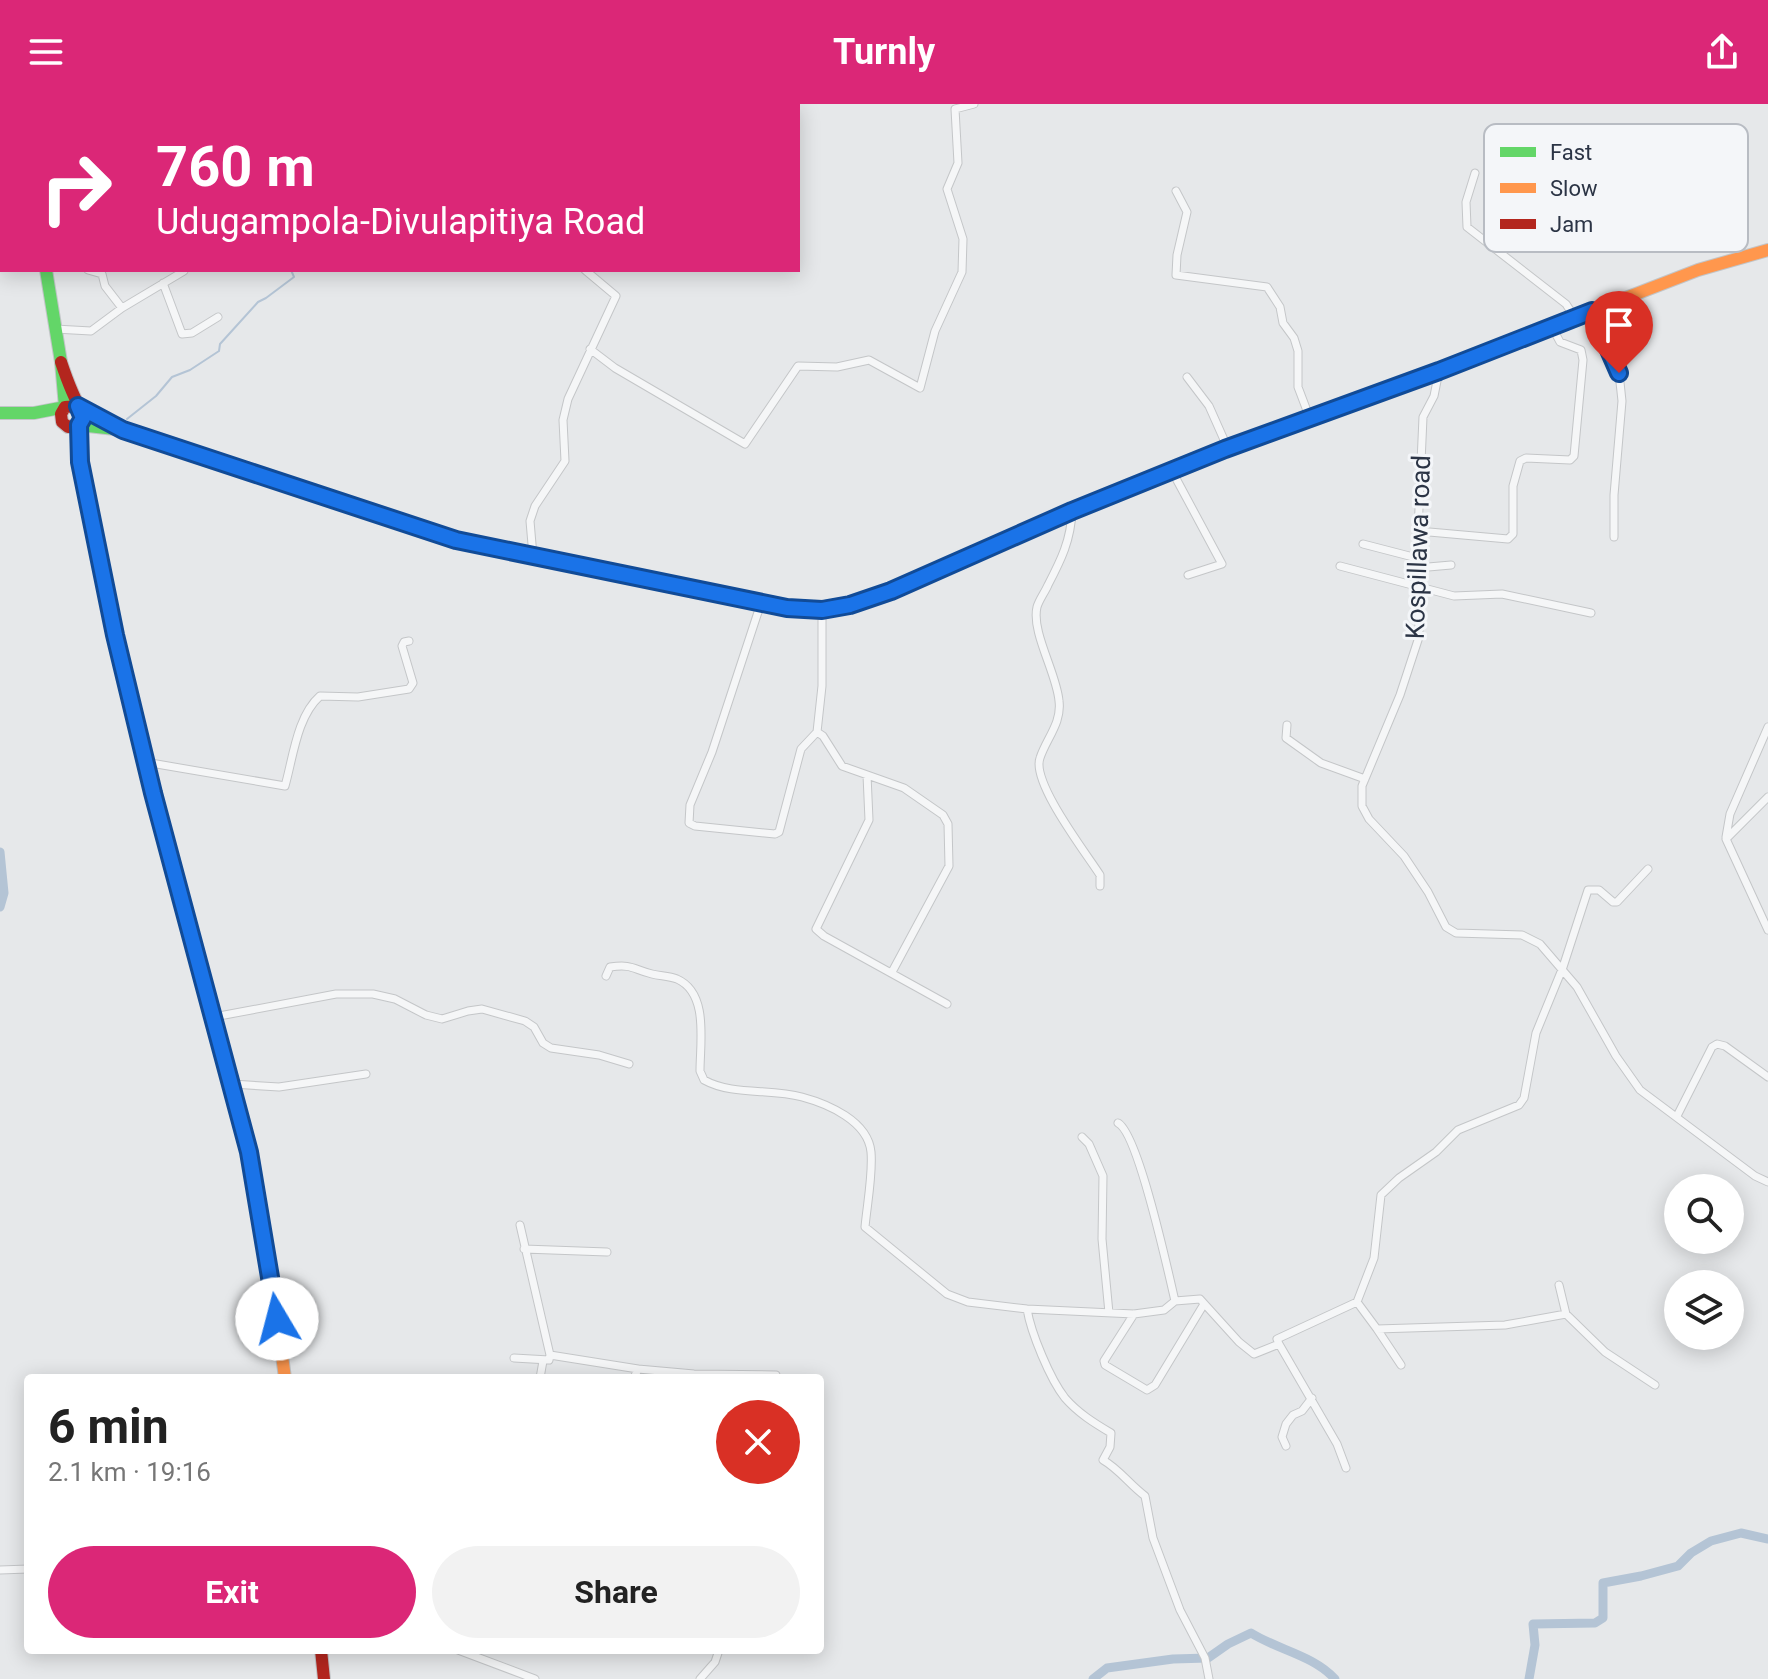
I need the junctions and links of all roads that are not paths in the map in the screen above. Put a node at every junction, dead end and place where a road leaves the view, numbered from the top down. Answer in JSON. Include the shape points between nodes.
{"nodes":[{"id":1,"x":974,"y":104,"type":"edge"},
{"id":2,"x":1475,"y":173,"type":"dead end"},
{"id":3,"x":1176,"y":191,"type":"dead end"},
{"id":4,"x":1484,"y":240,"type":"edge"},
{"id":5,"x":1768,"y":250,"type":"edge"},
{"id":6,"x":1499,"y":252,"type":"edge"},
{"id":7,"x":46,"y":272,"type":"edge"},
{"id":8,"x":95,"y":272,"type":"edge"},
{"id":9,"x":182,"y":272,"type":"edge"},
{"id":10,"x":587,"y":272,"type":"edge"},
{"id":11,"x":163,"y":283,"type":"junction"},
{"id":12,"x":122,"y":308,"type":"junction"},
{"id":13,"x":1592,"y":311,"type":"junction"},
{"id":14,"x":218,"y":317,"type":"dead end"},
{"id":15,"x":1575,"y":318,"type":"junction"},
{"id":16,"x":1552,"y":327,"type":"junction"},
{"id":17,"x":55,"y":329,"type":"junction"},
{"id":18,"x":590,"y":349,"type":"junction"},
{"id":19,"x":1439,"y":371,"type":"junction"},
{"id":20,"x":1187,"y":377,"type":"dead end"},
{"id":21,"x":71,"y":407,"type":"junction"},
{"id":22,"x":0,"y":413,"type":"edge"},
{"id":23,"x":34,"y":413,"type":"junction"},
{"id":24,"x":1309,"y":416,"type":"junction"},
{"id":25,"x":65,"y":425,"type":"junction"},
{"id":26,"x":79,"y":425,"type":"junction"},
{"id":27,"x":123,"y":430,"type":"junction"},
{"id":28,"x":1225,"y":449,"type":"junction"},
{"id":29,"x":80,"y":462,"type":"junction"},
{"id":30,"x":1172,"y":471,"type":"junction"},
{"id":31,"x":1072,"y":511,"type":"junction"},
{"id":32,"x":1418,"y":531,"type":"junction"},
{"id":33,"x":1614,"y":537,"type":"dead end"},
{"id":34,"x":1363,"y":544,"type":"dead end"},
{"id":35,"x":534,"y":558,"type":"junction"},
{"id":36,"x":1417,"y":558,"type":"junction"},
{"id":37,"x":1451,"y":565,"type":"dead end"},
{"id":38,"x":1340,"y":566,"type":"dead end"},
{"id":39,"x":1417,"y":568,"type":"junction"},
{"id":40,"x":1188,"y":575,"type":"dead end"},
{"id":41,"x":1417,"y":587,"type":"junction"},
{"id":42,"x":761,"y":603,"type":"junction"},
{"id":43,"x":822,"y":610,"type":"junction"},
{"id":44,"x":1591,"y":613,"type":"dead end"},
{"id":45,"x":409,"y":641,"type":"dead end"},
{"id":46,"x":1287,"y":725,"type":"dead end"},
{"id":47,"x":1768,"y":727,"type":"edge"},
{"id":48,"x":817,"y":732,"type":"junction"},
{"id":49,"x":145,"y":762,"type":"junction"},
{"id":50,"x":867,"y":775,"type":"junction"},
{"id":51,"x":1365,"y":779,"type":"junction"},
{"id":52,"x":1768,"y":797,"type":"edge"},
{"id":53,"x":1726,"y":839,"type":"junction"},
{"id":54,"x":1648,"y":869,"type":"dead end"},
{"id":55,"x":1100,"y":886,"type":"dead end"},
{"id":56,"x":1768,"y":930,"type":"edge"},
{"id":57,"x":1563,"y":967,"type":"junction"},
{"id":58,"x":892,"y":972,"type":"junction"},
{"id":59,"x":606,"y":976,"type":"dead end"},
{"id":60,"x":947,"y":1004,"type":"dead end"},
{"id":61,"x":214,"y":1017,"type":"junction"},
{"id":62,"x":629,"y":1064,"type":"dead end"},
{"id":63,"x":366,"y":1074,"type":"dead end"},
{"id":64,"x":1768,"y":1077,"type":"edge"},
{"id":65,"x":232,"y":1084,"type":"junction"},
{"id":66,"x":1677,"y":1116,"type":"junction"},
{"id":67,"x":1118,"y":1123,"type":"dead end"},
{"id":68,"x":1082,"y":1137,"type":"dead end"},
{"id":69,"x":1768,"y":1182,"type":"edge"},
{"id":70,"x":520,"y":1225,"type":"dead end"},
{"id":71,"x":524,"y":1249,"type":"junction"},
{"id":72,"x":607,"y":1252,"type":"dead end"},
{"id":73,"x":1559,"y":1285,"type":"dead end"},
{"id":74,"x":1175,"y":1301,"type":"junction"},
{"id":75,"x":1357,"y":1302,"type":"junction"},
{"id":76,"x":1204,"y":1304,"type":"junction"},
{"id":77,"x":1027,"y":1309,"type":"junction"},
{"id":78,"x":1109,"y":1313,"type":"junction"},
{"id":79,"x":1134,"y":1314,"type":"junction"},
{"id":80,"x":1566,"y":1314,"type":"junction"},
{"id":81,"x":1377,"y":1329,"type":"junction"},
{"id":82,"x":1279,"y":1344,"type":"junction"},
{"id":83,"x":550,"y":1355,"type":"junction"},
{"id":84,"x":514,"y":1358,"type":"dead end"},
{"id":85,"x":543,"y":1361,"type":"junction"},
{"id":86,"x":1401,"y":1365,"type":"dead end"},
{"id":87,"x":638,"y":1369,"type":"junction"},
{"id":88,"x":284,"y":1374,"type":"edge"},
{"id":89,"x":541,"y":1374,"type":"edge"},
{"id":90,"x":636,"y":1374,"type":"edge"},
{"id":91,"x":694,"y":1374,"type":"edge"},
{"id":92,"x":1655,"y":1385,"type":"dead end"},
{"id":93,"x":1312,"y":1398,"type":"junction"},
{"id":94,"x":1286,"y":1446,"type":"dead end"},
{"id":95,"x":1346,"y":1468,"type":"dead end"},
{"id":96,"x":24,"y":1569,"type":"edge"},
{"id":97,"x":0,"y":1570,"type":"edge"},
{"id":98,"x":321,"y":1654,"type":"edge"},
{"id":99,"x":469,"y":1654,"type":"edge"},
{"id":100,"x":718,"y":1654,"type":"edge"},
{"id":101,"x":324,"y":1679,"type":"edge"},
{"id":102,"x":535,"y":1679,"type":"edge"},
{"id":103,"x":700,"y":1679,"type":"edge"},
{"id":104,"x":1209,"y":1679,"type":"edge"}],
"edges":[{"from":1,"to":18,"type":"street","via":[[955,109],[958,163],[947,189],[963,239],[962,272],[935,331],[920,388],[869,360],[837,367],[798,366],[745,444]]},
{"from":2,"to":4,"type":"street","via":[[1466,202],[1467,227]]},
{"from":3,"to":24,"type":"street","via":[[1187,212],[1176,275],[1267,287],[1294,338],[1298,387]]},
{"from":5,"to":13,"type":"main road","via":[[1698,270]]},
{"from":6,"to":15,"type":"street","via":[[1566,304]]},
{"from":7,"to":17,"type":"main road"},
{"from":8,"to":12,"type":"street","via":[[102,274]]},
{"from":9,"to":11,"type":"street"},
{"from":10,"to":18,"type":"street","via":[[616,296]]},
{"from":11,"to":12,"type":"street"},
{"from":11,"to":14,"type":"street","via":[[182,334]]},
{"from":12,"to":17,"type":"street","via":[[91,331]]},
{"from":13,"to":15,"type":"main road"},
{"from":13,"to":33,"type":"street","via":[[1619,373],[1622,401]]},
{"from":15,"to":16,"type":"main road"},
{"from":16,"to":19,"type":"main road"},
{"from":16,"to":32,"type":"street","via":[[1560,342],[1581,350],[1583,360],[1574,456],[1520,461],[1513,486],[1513,534],[1508,539]]},
{"from":17,"to":21,"type":"main road"},
{"from":18,"to":35,"type":"street","via":[[563,420],[565,461],[530,521]]},
{"from":19,"to":24,"type":"main road"},
{"from":19,"to":32,"type":"street","name":"Kospillawa road","via":[[1423,417]]},
{"from":20,"to":28,"type":"street","via":[[1209,406]]},
{"from":21,"to":23,"type":"main road"},
{"from":21,"to":25,"type":"main road","via":[[61,414]]},
{"from":21,"to":26,"type":"main road","via":[[83,418]]},
{"from":21,"to":27,"type":"main road"},
{"from":22,"to":23,"type":"main road"},
{"from":23,"to":25,"type":"main road"},
{"from":24,"to":28,"type":"main road"},
{"from":25,"to":26,"type":"main road"},
{"from":25,"to":29,"type":"main road"},
{"from":26,"to":27,"type":"main road"},
{"from":26,"to":29,"type":"main road"},
{"from":27,"to":35,"type":"main road","via":[[456,540]]},
{"from":28,"to":30,"type":"main road"},
{"from":29,"to":49,"type":"main road"},
{"from":30,"to":31,"type":"main road"},
{"from":30,"to":40,"type":"street","via":[[1222,564]]},
{"from":31,"to":43,"type":"main road","via":[[891,591]]},
{"from":31,"to":55,"type":"street","via":[[1070,539],[1037,608],[1060,705],[1039,773],[1100,875]]},
{"from":32,"to":36,"type":"street","name":"Kospillawa road"},
{"from":34,"to":36,"type":"street"},
{"from":35,"to":42,"type":"main road"},
{"from":36,"to":39,"type":"street","name":"Kospillawa road"},
{"from":37,"to":39,"type":"street"},
{"from":38,"to":41,"type":"street"},
{"from":39,"to":41,"type":"street","name":"Kospillawa road"},
{"from":41,"to":44,"type":"street","via":[[1454,596],[1502,594]]},
{"from":41,"to":51,"type":"street","name":"Kospillawa road","via":[[1419,637]]},
{"from":42,"to":43,"type":"main road"},
{"from":42,"to":48,"type":"street","via":[[690,805],[689,823],[779,832],[801,749]]},
{"from":43,"to":48,"type":"street"},
{"from":45,"to":49,"type":"street","via":[[402,646],[413,683],[409,689],[320,696],[312,703],[285,786]]},
{"from":46,"to":51,"type":"street","via":[[1286,738],[1321,763]]},
{"from":47,"to":53,"type":"street","via":[[1730,814]]},
{"from":48,"to":50,"type":"street","via":[[842,766]]},
{"from":49,"to":61,"type":"main road"},
{"from":50,"to":58,"type":"street","via":[[869,820],[816,929]]},
{"from":50,"to":58,"type":"street","via":[[904,788],[948,824],[949,866]]},
{"from":51,"to":57,"type":"street","name":"Kospillawa road","via":[[1362,806],[1369,819],[1404,856],[1446,927],[1456,933],[1522,935]]},
{"from":52,"to":53,"type":"street"},
{"from":53,"to":56,"type":"street"},
{"from":54,"to":57,"type":"street","via":[[1617,902],[1599,890],[1588,890]]},
{"from":57,"to":66,"type":"street","name":"Kospillawa road","via":[[1640,1090]]},
{"from":57,"to":75,"type":"street","via":[[1536,1033],[1519,1105],[1458,1130],[1381,1195],[1374,1258]]},
{"from":58,"to":60,"type":"street"},
{"from":59,"to":77,"type":"street","via":[[610,967],[628,964],[692,988],[699,1003],[704,1080],[801,1096],[844,1114],[865,1133],[871,1152],[865,1227],[947,1294]]},
{"from":61,"to":62,"type":"street","via":[[336,994],[373,994],[442,1019],[482,1009],[525,1021],[551,1048]]},
{"from":61,"to":65,"type":"main road"},
{"from":63,"to":65,"type":"street","via":[[279,1087]]},
{"from":64,"to":66,"type":"street","via":[[1717,1044]]},
{"from":65,"to":88,"type":"main road","via":[[252,1167]]},
{"from":66,"to":69,"type":"street","name":"Kospillawa road"},
{"from":67,"to":74,"type":"street","via":[[1139,1158]]},
{"from":68,"to":78,"type":"street","via":[[1103,1176]]},
{"from":70,"to":71,"type":"street"},
{"from":71,"to":72,"type":"street"},
{"from":71,"to":83,"type":"street"},
{"from":73,"to":80,"type":"street"},
{"from":74,"to":76,"type":"street","via":[[1200,1299]]},
{"from":74,"to":79,"type":"street","via":[[1164,1310]]},
{"from":75,"to":81,"type":"street"},
{"from":75,"to":82,"type":"street","via":[[1277,1339]]},
{"from":76,"to":79,"type":"street","via":[[1147,1390],[1104,1361]]},
{"from":76,"to":82,"type":"street","via":[[1254,1354]]},
{"from":77,"to":78,"type":"street"},
{"from":77,"to":104,"type":"street","via":[[1036,1341],[1064,1396],[1111,1433],[1103,1460],[1145,1496],[1153,1538],[1205,1658]]},
{"from":78,"to":79,"type":"street"},
{"from":80,"to":81,"type":"street","via":[[1505,1325]]},
{"from":80,"to":92,"type":"street","via":[[1605,1352]]},
{"from":81,"to":86,"type":"street"},
{"from":82,"to":93,"type":"street"},
{"from":83,"to":85,"type":"street"},
{"from":83,"to":87,"type":"street"},
{"from":84,"to":85,"type":"street"},
{"from":85,"to":89,"type":"street"},
{"from":87,"to":90,"type":"street"},
{"from":87,"to":91,"type":"street"},
{"from":93,"to":94,"type":"street","via":[[1286,1424]]},
{"from":93,"to":95,"type":"street"},
{"from":96,"to":97,"type":"street"},
{"from":98,"to":101,"type":"main road"},
{"from":99,"to":102,"type":"street"},
{"from":100,"to":103,"type":"street"}]}
